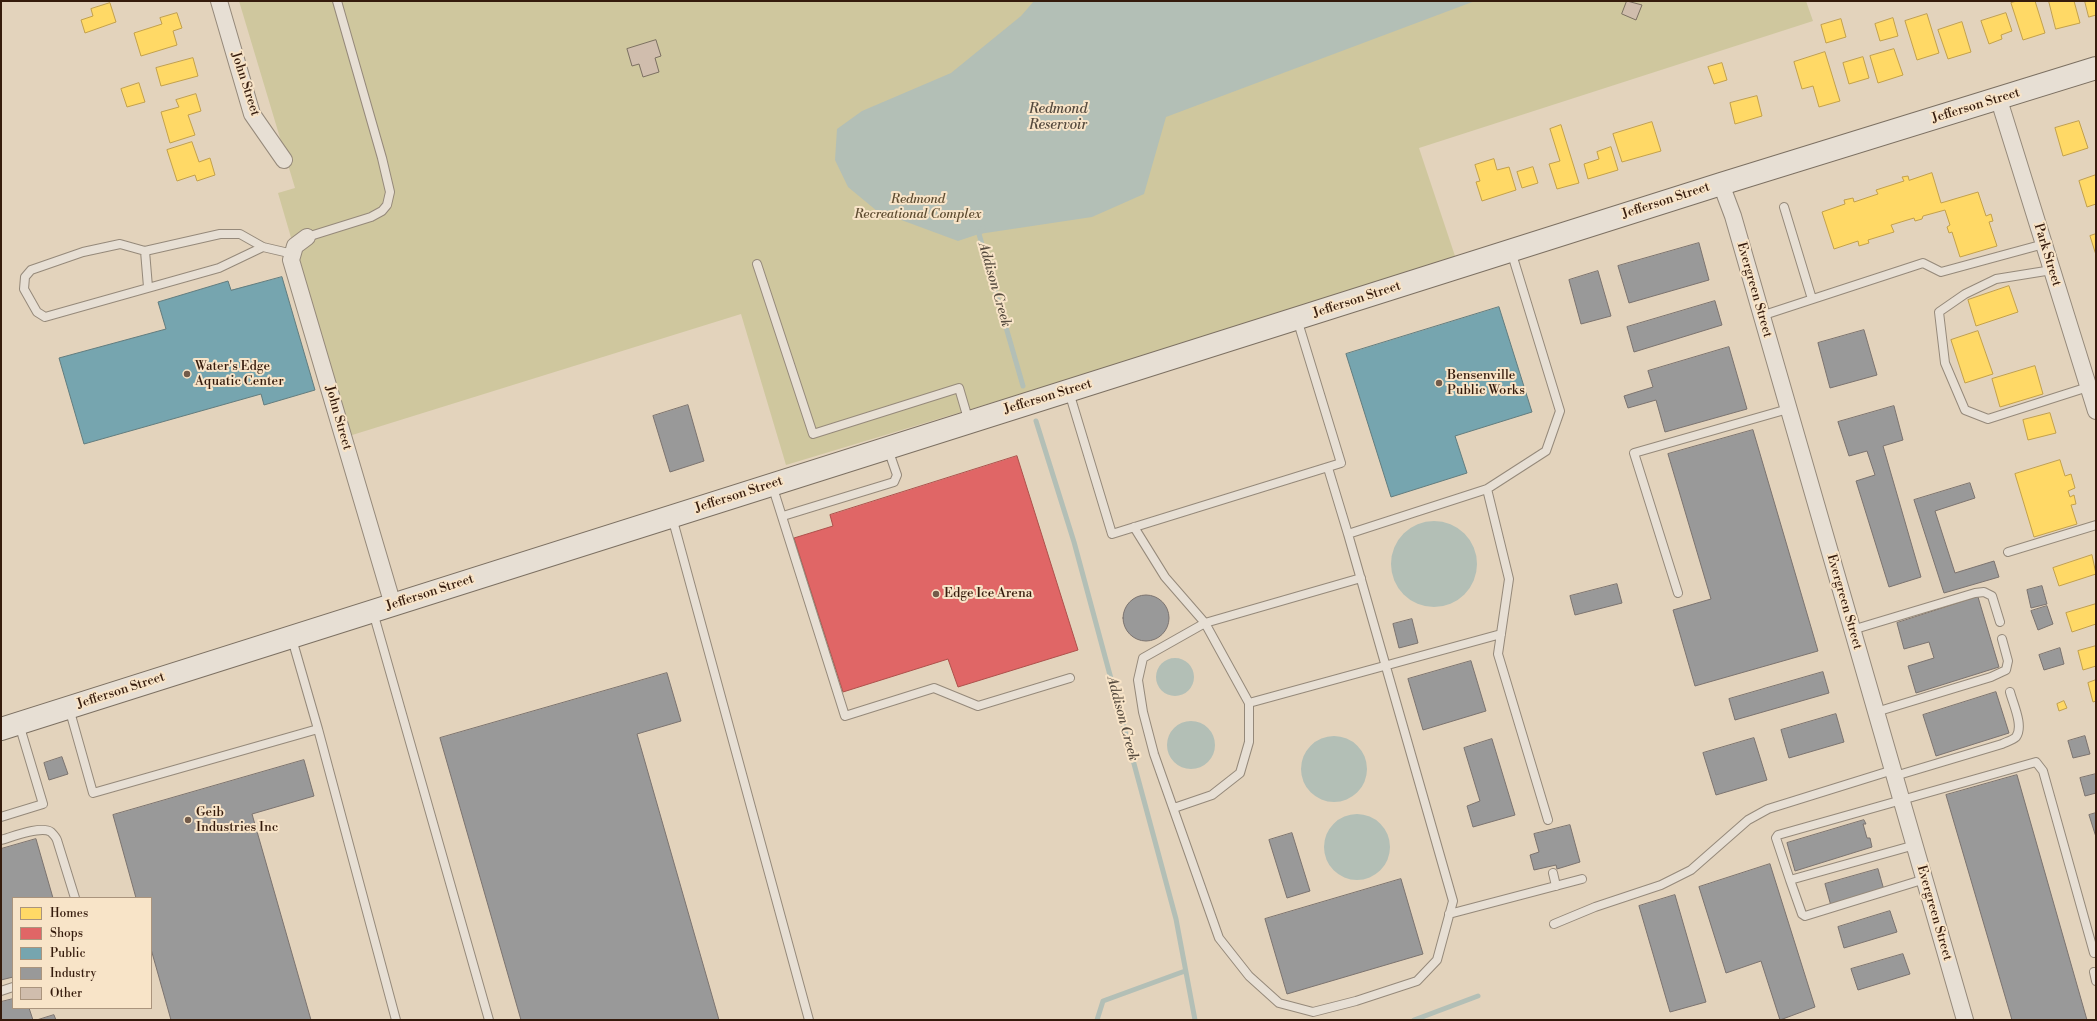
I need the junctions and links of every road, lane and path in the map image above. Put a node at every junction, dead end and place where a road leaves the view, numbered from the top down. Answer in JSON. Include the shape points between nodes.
{"nodes":[{"id":1,"x":219,"y":1,"type":"edge"},
{"id":2,"x":337,"y":1,"type":"edge"},
{"id":3,"x":2096,"y":68,"type":"edge"},
{"id":4,"x":1999,"y":100,"type":"junction"},
{"id":5,"x":284,"y":160,"type":"dead end"},
{"id":6,"x":1722,"y":184,"type":"junction"},
{"id":7,"x":1784,"y":207,"type":"dead end"},
{"id":8,"x":307,"y":237,"type":"joint"},
{"id":9,"x":2044,"y":244,"type":"junction"},
{"id":10,"x":263,"y":247,"type":"junction"},
{"id":11,"x":145,"y":251,"type":"junction"},
{"id":12,"x":1511,"y":251,"type":"junction"},
{"id":13,"x":292,"y":254,"type":"junction"},
{"id":14,"x":757,"y":264,"type":"dead end"},
{"id":15,"x":2052,"y":270,"type":"junction"},
{"id":16,"x":148,"y":287,"type":"junction"},
{"id":17,"x":1812,"y":300,"type":"junction"},
{"id":18,"x":1761,"y":316,"type":"junction"},
{"id":19,"x":1297,"y":319,"type":"junction"},
{"id":20,"x":2088,"y":387,"type":"junction"},
{"id":21,"x":1068,"y":391,"type":"junction"},
{"id":22,"x":1788,"y":409,"type":"junction"},
{"id":23,"x":2096,"y":411,"type":"edge"},
{"id":24,"x":969,"y":422,"type":"junction"},
{"id":25,"x":888,"y":448,"type":"junction"},
{"id":26,"x":1328,"y":468,"type":"junction"},
{"id":27,"x":772,"y":485,"type":"junction"},
{"id":28,"x":1487,"y":488,"type":"junction"},
{"id":29,"x":782,"y":516,"type":"junction"},
{"id":30,"x":672,"y":517,"type":"junction"},
{"id":31,"x":2096,"y":525,"type":"edge"},
{"id":32,"x":1134,"y":527,"type":"junction"},
{"id":33,"x":1348,"y":534,"type":"junction"},
{"id":34,"x":2008,"y":552,"type":"dead end"},
{"id":35,"x":1361,"y":578,"type":"junction"},
{"id":36,"x":1678,"y":593,"type":"dead end"},
{"id":37,"x":383,"y":608,"type":"junction"},
{"id":38,"x":2000,"y":622,"type":"dead end"},
{"id":39,"x":1205,"y":623,"type":"junction"},
{"id":40,"x":1852,"y":630,"type":"junction"},
{"id":41,"x":1501,"y":634,"type":"junction"},
{"id":42,"x":291,"y":637,"type":"junction"},
{"id":43,"x":2002,"y":639,"type":"dead end"},
{"id":44,"x":1387,"y":666,"type":"junction"},
{"id":45,"x":1070,"y":678,"type":"dead end"},
{"id":46,"x":2010,"y":692,"type":"dead end"},
{"id":47,"x":1249,"y":703,"type":"junction"},
{"id":48,"x":68,"y":707,"type":"junction"},
{"id":49,"x":1876,"y":712,"type":"junction"},
{"id":50,"x":10,"y":726,"type":"edge"},
{"id":51,"x":318,"y":729,"type":"junction"},
{"id":52,"x":1894,"y":773,"type":"junction"},
{"id":53,"x":1902,"y":800,"type":"junction"},
{"id":54,"x":1174,"y":808,"type":"junction"},
{"id":55,"x":1,"y":817,"type":"edge"},
{"id":56,"x":1548,"y":820,"type":"dead end"},
{"id":57,"x":1,"y":840,"type":"edge"},
{"id":58,"x":1915,"y":845,"type":"junction"},
{"id":59,"x":1553,"y":873,"type":"dead end"},
{"id":60,"x":1582,"y":879,"type":"dead end"},
{"id":61,"x":1925,"y":879,"type":"junction"},
{"id":62,"x":1790,"y":880,"type":"junction"},
{"id":63,"x":1556,"y":886,"type":"junction"},
{"id":64,"x":75,"y":897,"type":"edge"},
{"id":65,"x":1449,"y":914,"type":"junction"},
{"id":66,"x":1554,"y":924,"type":"dead end"},
{"id":67,"x":2094,"y":953,"type":"dead end"},
{"id":68,"x":2094,"y":972,"type":"dead end"},
{"id":69,"x":2096,"y":981,"type":"edge"},
{"id":70,"x":12,"y":987,"type":"edge"},
{"id":71,"x":1,"y":990,"type":"edge"},
{"id":72,"x":396,"y":1020,"type":"edge"},
{"id":73,"x":489,"y":1020,"type":"edge"},
{"id":74,"x":809,"y":1020,"type":"edge"},
{"id":75,"x":1965,"y":1020,"type":"edge"}],
"edges":[{"from":1,"to":5,"type":"street","name":"John Street","via":[[252,114]]},
{"from":2,"to":8,"type":"lane","via":[[390,192],[388,205],[371,217]]},
{"from":3,"to":4,"type":"street","name":"Jefferson Street"},
{"from":4,"to":6,"type":"street","name":"Jefferson Street"},
{"from":4,"to":9,"type":"street","name":"Park Street"},
{"from":6,"to":12,"type":"street","name":"Jefferson Street"},
{"from":6,"to":18,"type":"street","name":"Evergreen Street"},
{"from":7,"to":17,"type":"lane"},
{"from":8,"to":13,"type":"street","via":[[295,246]]},
{"from":9,"to":15,"type":"street","name":"Park Street"},
{"from":9,"to":17,"type":"lane","via":[[1941,272],[1923,263]]},
{"from":10,"to":11,"type":"lane","via":[[240,234],[220,234]]},
{"from":10,"to":13,"type":"lane"},
{"from":10,"to":16,"type":"lane","via":[[219,268]]},
{"from":11,"to":16,"type":"lane"},
{"from":11,"to":16,"type":"lane","via":[[120,244],[83,252],[31,270],[25,277],[24,289],[37,312],[45,317]]},
{"from":12,"to":19,"type":"street","name":"Jefferson Street"},
{"from":12,"to":28,"type":"lane","via":[[1560,411],[1546,451]]},
{"from":13,"to":37,"type":"street","name":"John Street","via":[[291,260]]},
{"from":14,"to":24,"type":"lane","via":[[813,434],[959,388]]},
{"from":15,"to":20,"type":"street","name":"Park Street"},
{"from":15,"to":20,"type":"lane","via":[[1996,279],[1964,294],[1939,312],[1945,363],[1965,410],[1988,419]]},
{"from":17,"to":18,"type":"lane"},
{"from":18,"to":22,"type":"street","name":"Evergreen Street"},
{"from":19,"to":21,"type":"street","name":"Jefferson Street"},
{"from":19,"to":26,"type":"lane","via":[[1341,464]]},
{"from":20,"to":23,"type":"street","name":"Park Street"},
{"from":21,"to":24,"type":"street","name":"Jefferson Street"},
{"from":21,"to":32,"type":"lane","via":[[1112,534]]},
{"from":22,"to":36,"type":"lane","via":[[1634,453]]},
{"from":22,"to":40,"type":"street","name":"Evergreen Street"},
{"from":24,"to":25,"type":"street","name":"Jefferson Street"},
{"from":25,"to":27,"type":"street","name":"Jefferson Street"},
{"from":25,"to":29,"type":"lane","via":[[896,475],[894,482]]},
{"from":26,"to":32,"type":"lane"},
{"from":26,"to":33,"type":"lane"},
{"from":27,"to":29,"type":"lane"},
{"from":27,"to":30,"type":"street","name":"Jefferson Street"},
{"from":28,"to":33,"type":"lane"},
{"from":28,"to":41,"type":"lane","via":[[1509,579]]},
{"from":29,"to":45,"type":"lane","via":[[845,716],[934,688],[978,706]]},
{"from":30,"to":37,"type":"street","name":"Jefferson Street"},
{"from":30,"to":74,"type":"lane"},
{"from":31,"to":34,"type":"lane"},
{"from":32,"to":39,"type":"lane","via":[[1165,578]]},
{"from":33,"to":35,"type":"lane"},
{"from":35,"to":39,"type":"lane"},
{"from":35,"to":44,"type":"lane"},
{"from":37,"to":42,"type":"street","name":"Jefferson Street"},
{"from":37,"to":73,"type":"lane"},
{"from":38,"to":40,"type":"lane","via":[[1992,596],[1984,592]]},
{"from":39,"to":47,"type":"lane"},
{"from":39,"to":54,"type":"lane","via":[[1143,658],[1138,680],[1154,754]]},
{"from":40,"to":49,"type":"street","name":"Evergreen Street"},
{"from":41,"to":44,"type":"lane"},
{"from":41,"to":56,"type":"lane","via":[[1498,654]]},
{"from":42,"to":48,"type":"street","name":"Jefferson Street"},
{"from":42,"to":51,"type":"lane"},
{"from":43,"to":49,"type":"lane","via":[[2008,661],[2006,670],[1991,677]]},
{"from":44,"to":47,"type":"lane"},
{"from":44,"to":65,"type":"lane","via":[[1452,901]]},
{"from":46,"to":52,"type":"lane","via":[[2019,732],[2015,738],[2002,744]]},
{"from":47,"to":54,"type":"lane","via":[[1249,742],[1240,773],[1212,795]]},
{"from":48,"to":50,"type":"street","name":"Jefferson Street"},
{"from":48,"to":51,"type":"lane","via":[[93,793]]},
{"from":49,"to":52,"type":"street","name":"Evergreen Street"},
{"from":50,"to":55,"type":"lane","via":[[43,804]]},
{"from":51,"to":72,"type":"lane"},
{"from":52,"to":53,"type":"street","name":"Evergreen Street"},
{"from":52,"to":66,"type":"lane","via":[[1768,809],[1748,820],[1691,870],[1661,885]]},
{"from":53,"to":58,"type":"street","name":"Evergreen Street"},
{"from":53,"to":62,"type":"lane","via":[[1778,834],[1776,838]]},
{"from":53,"to":67,"type":"lane","via":[[2031,763],[2040,764]]},
{"from":54,"to":65,"type":"lane","via":[[1218,938],[1249,976],[1279,1003],[1313,1012],[1356,1001],[1417,980],[1437,960]]},
{"from":57,"to":64,"type":"lane","via":[[32,831],[51,832],[58,840]]},
{"from":58,"to":61,"type":"street","name":"Evergreen Street"},
{"from":58,"to":62,"type":"lane"},
{"from":59,"to":63,"type":"lane"},
{"from":60,"to":63,"type":"lane"},
{"from":61,"to":62,"type":"lane","via":[[1805,916]]},
{"from":61,"to":75,"type":"street","name":"Evergreen Street"},
{"from":63,"to":65,"type":"lane"},
{"from":68,"to":69,"type":"lane"},
{"from":70,"to":71,"type":"lane"}]}
